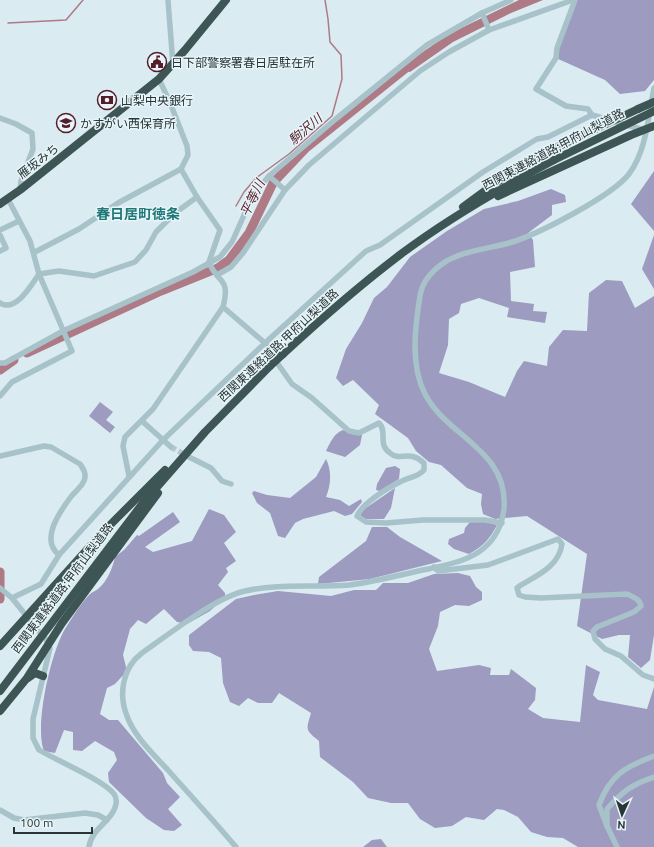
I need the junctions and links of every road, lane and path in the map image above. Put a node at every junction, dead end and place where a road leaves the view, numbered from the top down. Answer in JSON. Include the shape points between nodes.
{"nodes":[{"id":1,"x":168,"y":0,"type":"edge"},
{"id":2,"x":226,"y":0,"type":"edge"},
{"id":3,"x":511,"y":0,"type":"edge"},
{"id":4,"x":574,"y":0,"type":"edge"},
{"id":5,"x":482,"y":13,"type":"junction"},
{"id":6,"x":489,"y":30,"type":"junction"},
{"id":7,"x":173,"y":65,"type":"junction"},
{"id":8,"x":159,"y":79,"type":"junction"},
{"id":9,"x":654,"y":88,"type":"edge"},
{"id":10,"x":653,"y":105,"type":"edge"},
{"id":11,"x":592,"y":115,"type":"junction"},
{"id":12,"x":0,"y":118,"type":"edge"},
{"id":13,"x":654,"y":126,"type":"edge"},
{"id":14,"x":646,"y":130,"type":"junction"},
{"id":15,"x":181,"y":169,"type":"junction"},
{"id":16,"x":269,"y":176,"type":"junction"},
{"id":17,"x":20,"y":190,"type":"junction"},
{"id":18,"x":285,"y":190,"type":"junction"},
{"id":19,"x":198,"y":197,"type":"junction"},
{"id":20,"x":8,"y":199,"type":"junction"},
{"id":21,"x":0,"y":204,"type":"edge"},
{"id":22,"x":466,"y":210,"type":"junction"},
{"id":23,"x":19,"y":222,"type":"junction"},
{"id":24,"x":0,"y":230,"type":"edge"},
{"id":25,"x":0,"y":235,"type":"edge"},
{"id":26,"x":0,"y":251,"type":"edge"},
{"id":27,"x":35,"y":252,"type":"junction"},
{"id":28,"x":402,"y":254,"type":"junction"},
{"id":29,"x":210,"y":264,"type":"junction"},
{"id":30,"x":39,"y":274,"type":"junction"},
{"id":31,"x":218,"y":275,"type":"junction"},
{"id":32,"x":0,"y":303,"type":"edge"},
{"id":33,"x":223,"y":307,"type":"junction"},
{"id":34,"x":63,"y":332,"type":"junction"},
{"id":35,"x":265,"y":343,"type":"junction"},
{"id":36,"x":272,"y":353,"type":"dead end"},
{"id":37,"x":0,"y":363,"type":"edge"},
{"id":38,"x":274,"y":365,"type":"junction"},
{"id":39,"x":0,"y":396,"type":"edge"},
{"id":40,"x":142,"y":421,"type":"junction"},
{"id":41,"x":205,"y":432,"type":"junction"},
{"id":42,"x":163,"y":440,"type":"junction"},
{"id":43,"x":171,"y":447,"type":"tunnel mouth"},
{"id":44,"x":0,"y":456,"type":"edge"},
{"id":45,"x":186,"y":457,"type":"junction"},
{"id":46,"x":129,"y":476,"type":"junction"},
{"id":47,"x":231,"y":484,"type":"dead end"},
{"id":48,"x":502,"y":523,"type":"junction"},
{"id":49,"x":59,"y":555,"type":"junction"},
{"id":50,"x":434,"y":567,"type":"junction"},
{"id":51,"x":0,"y":588,"type":"edge"},
{"id":52,"x":12,"y":598,"type":"junction"},
{"id":53,"x":30,"y":620,"type":"junction"},
{"id":54,"x":47,"y":641,"type":"junction"},
{"id":55,"x":3,"y":643,"type":"edge"},
{"id":56,"x":43,"y":676,"type":"junction"},
{"id":57,"x":27,"y":678,"type":"junction"},
{"id":58,"x":654,"y":679,"type":"edge"},
{"id":59,"x":0,"y":691,"type":"edge"},
{"id":60,"x":0,"y":711,"type":"edge"},
{"id":61,"x":654,"y":756,"type":"edge"},
{"id":62,"x":654,"y":777,"type":"edge"},
{"id":63,"x":0,"y":810,"type":"edge"},
{"id":64,"x":107,"y":820,"type":"junction"},
{"id":65,"x":607,"y":826,"type":"junction"},
{"id":66,"x":89,"y":847,"type":"edge"},
{"id":67,"x":236,"y":847,"type":"edge"},
{"id":68,"x":617,"y":847,"type":"edge"}],
"edges":[{"from":1,"to":7,"type":"street"},
{"from":2,"to":7,"type":"highway","name":"雁坂みち"},
{"from":3,"to":5,"type":"street"},
{"from":4,"to":6,"type":"street"},
{"from":4,"to":11,"type":"street","via":[[557,48],[556,58],[536,89],[566,106],[588,110]]},
{"from":5,"to":6,"type":"street"},
{"from":5,"to":16,"type":"street","via":[[406,61]]},
{"from":6,"to":18,"type":"street","via":[[420,71],[309,165]]},
{"from":7,"to":8,"type":"highway","name":"雁坂みち"},
{"from":8,"to":15,"type":"street","via":[[187,146],[188,155]]},
{"from":8,"to":17,"type":"highway","name":"雁坂みち"},
{"from":9,"to":10,"type":"street"},
{"from":10,"to":14,"type":"street"},
{"from":10,"to":22,"type":"highway","name":"西関東連絡道路;甲府山梨道路","bridge":true},
{"from":10,"to":28,"type":"highway","bridge":true,"via":[[638,109],[549,151],[497,182]]},
{"from":11,"to":14,"type":"street"},
{"from":11,"to":35,"type":"street","via":[[548,137],[532,142],[483,172],[380,245],[366,251]]},
{"from":12,"to":17,"type":"street","via":[[32,133],[34,149]]},
{"from":13,"to":14,"type":"highway"},
{"from":14,"to":22,"type":"highway"},
{"from":14,"to":48,"type":"street","via":[[645,141],[630,174],[604,195],[530,236],[444,262],[430,274],[423,285],[416,348],[417,371],[421,384],[434,408],[494,466],[504,501]]},
{"from":15,"to":19,"type":"street"},
{"from":15,"to":27,"type":"street"},
{"from":16,"to":18,"type":"street"},
{"from":16,"to":29,"type":"street","via":[[253,196],[232,242],[220,257]]},
{"from":17,"to":20,"type":"highway","name":"雁坂みち"},
{"from":18,"to":31,"type":"street","via":[[243,253],[231,267]]},
{"from":19,"to":29,"type":"street","via":[[220,230]]},
{"from":19,"to":30,"type":"street","via":[[175,213],[156,232],[136,262],[94,276],[59,271]]},
{"from":20,"to":21,"type":"highway","name":"雁坂みち"},
{"from":20,"to":23,"type":"street"},
{"from":22,"to":28,"type":"highway","name":"西関東連絡道路;甲府山梨道路"},
{"from":23,"to":24,"type":"street"},
{"from":23,"to":27,"type":"street"},
{"from":25,"to":26,"type":"street","via":[[6,248]]},
{"from":27,"to":30,"type":"street"},
{"from":28,"to":38,"type":"highway","name":"西関東連絡道路;甲府山梨道路","bridge":true,"via":[[358,288],[282,354]]},
{"from":29,"to":31,"type":"street"},
{"from":29,"to":34,"type":"street"},
{"from":30,"to":32,"type":"street","via":[[13,304]]},
{"from":30,"to":34,"type":"street"},
{"from":31,"to":33,"type":"street","via":[[226,286]]},
{"from":33,"to":35,"type":"street"},
{"from":33,"to":40,"type":"street","via":[[153,409]]},
{"from":34,"to":37,"type":"street","via":[[5,363]]},
{"from":34,"to":39,"type":"street","via":[[72,351],[12,382]]},
{"from":35,"to":36,"type":"street"},
{"from":35,"to":42,"type":"street"},
{"from":38,"to":41,"type":"highway","name":"西関東連絡道路;甲府山梨道路"},
{"from":38,"to":48,"type":"street","via":[[292,384],[350,431],[359,433],[379,423],[383,429],[382,443],[388,452],[398,456],[416,456],[424,463],[424,470],[420,474],[400,481],[364,506],[357,516],[360,520],[386,523],[485,520]]},
{"from":40,"to":42,"type":"street"},
{"from":40,"to":46,"type":"street","via":[[125,438],[123,446]]},
{"from":41,"to":45,"type":"highway","name":"西関東連絡道路;甲府山梨道路"},
{"from":41,"to":53,"type":"highway","via":[[104,532]]},
{"from":42,"to":43,"type":"street"},
{"from":42,"to":46,"type":"street"},
{"from":44,"to":49,"type":"street","via":[[44,446],[51,447],[80,464],[85,474],[84,480],[70,498],[51,533],[52,548]]},
{"from":45,"to":47,"type":"street","via":[[211,468],[222,481]]},
{"from":45,"to":54,"type":"highway"},
{"from":45,"to":59,"type":"highway","name":"西関東連絡道路;甲府山梨道路","via":[[104,552]]},
{"from":46,"to":49,"type":"street"},
{"from":48,"to":50,"type":"street","via":[[496,535],[483,549],[460,560]]},
{"from":49,"to":52,"type":"street","via":[[41,584]]},
{"from":50,"to":58,"type":"street","via":[[438,571],[488,565],[558,539],[562,544],[561,551],[551,566],[517,588],[519,595],[541,598],[626,594],[635,598],[641,606],[634,612],[597,627],[593,632],[595,639],[605,649],[621,656],[643,675]]},
{"from":50,"to":67,"type":"street","via":[[349,585],[243,591],[217,602],[132,662],[123,687],[127,718],[149,749]]},
{"from":51,"to":52,"type":"street"},
{"from":52,"to":53,"type":"street"},
{"from":53,"to":55,"type":"highway"},
{"from":54,"to":56,"type":"street","via":[[50,648]]},
{"from":54,"to":57,"type":"highway"},
{"from":56,"to":57,"type":"highway","via":[[35,673]]},
{"from":56,"to":64,"type":"street","via":[[33,719],[35,744],[39,750],[100,783],[113,793],[116,800],[115,808]]},
{"from":57,"to":60,"type":"highway"},
{"from":61,"to":65,"type":"street","via":[[615,776],[603,793],[599,805]]},
{"from":62,"to":65,"type":"street","via":[[636,782],[613,802],[607,809]]},
{"from":63,"to":64,"type":"street","via":[[24,820],[85,813],[98,815]]},
{"from":64,"to":66,"type":"street","via":[[91,838]]},
{"from":65,"to":68,"type":"street"}]}
